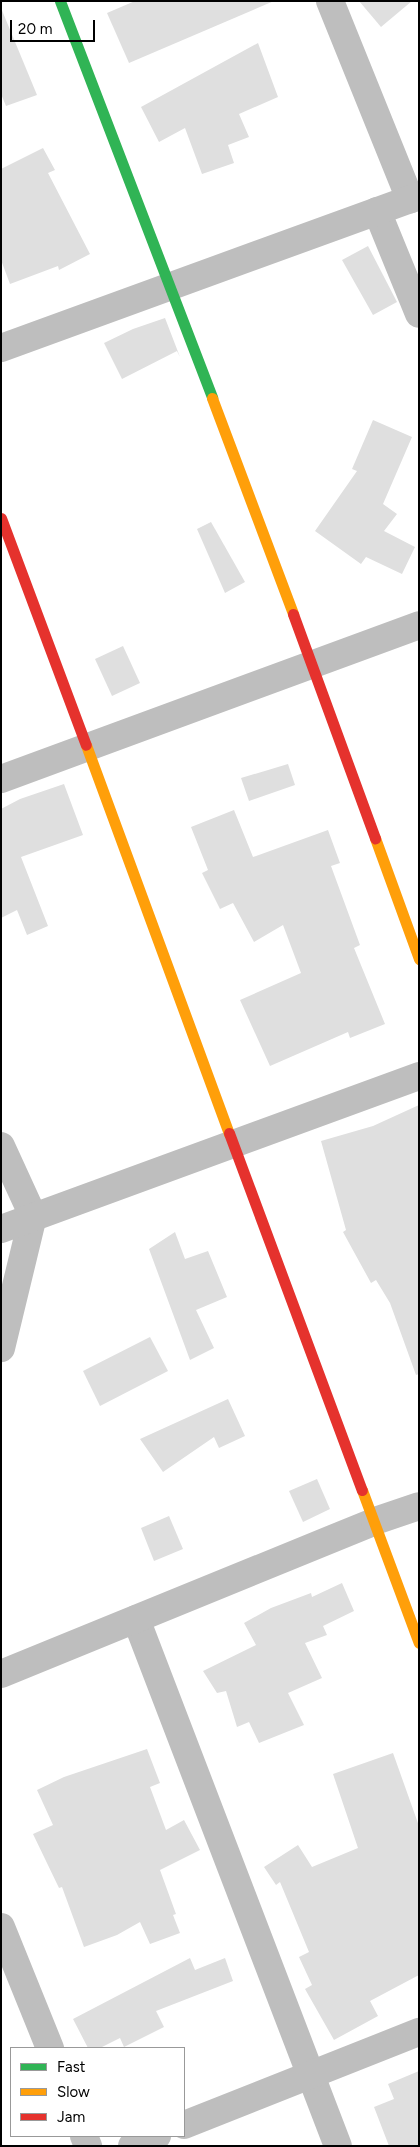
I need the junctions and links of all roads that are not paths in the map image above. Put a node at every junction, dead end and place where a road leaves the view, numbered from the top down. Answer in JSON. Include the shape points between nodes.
{"nodes":[{"id":1,"x":60,"y":1,"type":"edge"},
{"id":2,"x":330,"y":1,"type":"edge"},
{"id":3,"x":414,"y":198,"type":"edge"},
{"id":4,"x":377,"y":211,"type":"junction"},
{"id":5,"x":170,"y":286,"type":"junction"},
{"id":6,"x":419,"y":314,"type":"edge"},
{"id":7,"x":1,"y":348,"type":"edge"},
{"id":8,"x":1,"y":518,"type":"edge"},
{"id":9,"x":419,"y":625,"type":"edge"},
{"id":10,"x":312,"y":664,"type":"junction"},
{"id":11,"x":85,"y":747,"type":"junction"},
{"id":12,"x":1,"y":779,"type":"edge"},
{"id":13,"x":419,"y":959,"type":"edge"},
{"id":14,"x":419,"y":1076,"type":"edge"},
{"id":15,"x":233,"y":1143,"type":"junction"},
{"id":16,"x":1,"y":1146,"type":"edge"},
{"id":17,"x":33,"y":1216,"type":"junction"},
{"id":18,"x":1,"y":1229,"type":"edge"},
{"id":19,"x":1,"y":1348,"type":"edge"},
{"id":20,"x":419,"y":1506,"type":"edge"},
{"id":21,"x":375,"y":1521,"type":"junction"},
{"id":22,"x":136,"y":1619,"type":"junction"},
{"id":23,"x":419,"y":1643,"type":"edge"},
{"id":24,"x":1,"y":1674,"type":"edge"},
{"id":25,"x":1,"y":1927,"type":"edge"},
{"id":26,"x":419,"y":2032,"type":"edge"},
{"id":27,"x":50,"y":2047,"type":"edge"},
{"id":28,"x":310,"y":2075,"type":"junction"},
{"id":29,"x":185,"y":2125,"type":"edge"},
{"id":30,"x":154,"y":2137,"type":"edge"},
{"id":31,"x":132,"y":2146,"type":"edge"},
{"id":32,"x":338,"y":2146,"type":"edge"}],
"edges":[{"from":1,"to":5,"type":"street"},
{"from":2,"to":3,"type":"street"},
{"from":3,"to":4,"type":"street"},
{"from":4,"to":5,"type":"street"},
{"from":4,"to":6,"type":"street"},
{"from":5,"to":7,"type":"street"},
{"from":5,"to":10,"type":"street"},
{"from":8,"to":11,"type":"street"},
{"from":9,"to":10,"type":"street"},
{"from":10,"to":11,"type":"street"},
{"from":10,"to":13,"type":"street"},
{"from":11,"to":12,"type":"street"},
{"from":11,"to":15,"type":"street"},
{"from":14,"to":15,"type":"street"},
{"from":15,"to":17,"type":"street"},
{"from":15,"to":21,"type":"street"},
{"from":16,"to":17,"type":"street"},
{"from":17,"to":18,"type":"street"},
{"from":17,"to":19,"type":"street"},
{"from":20,"to":21,"type":"street"},
{"from":21,"to":22,"type":"street"},
{"from":21,"to":23,"type":"street"},
{"from":22,"to":24,"type":"street"},
{"from":22,"to":28,"type":"street"},
{"from":25,"to":27,"type":"street"},
{"from":26,"to":28,"type":"street"},
{"from":28,"to":29,"type":"street"},
{"from":28,"to":32,"type":"street"},
{"from":30,"to":31,"type":"street"}]}
